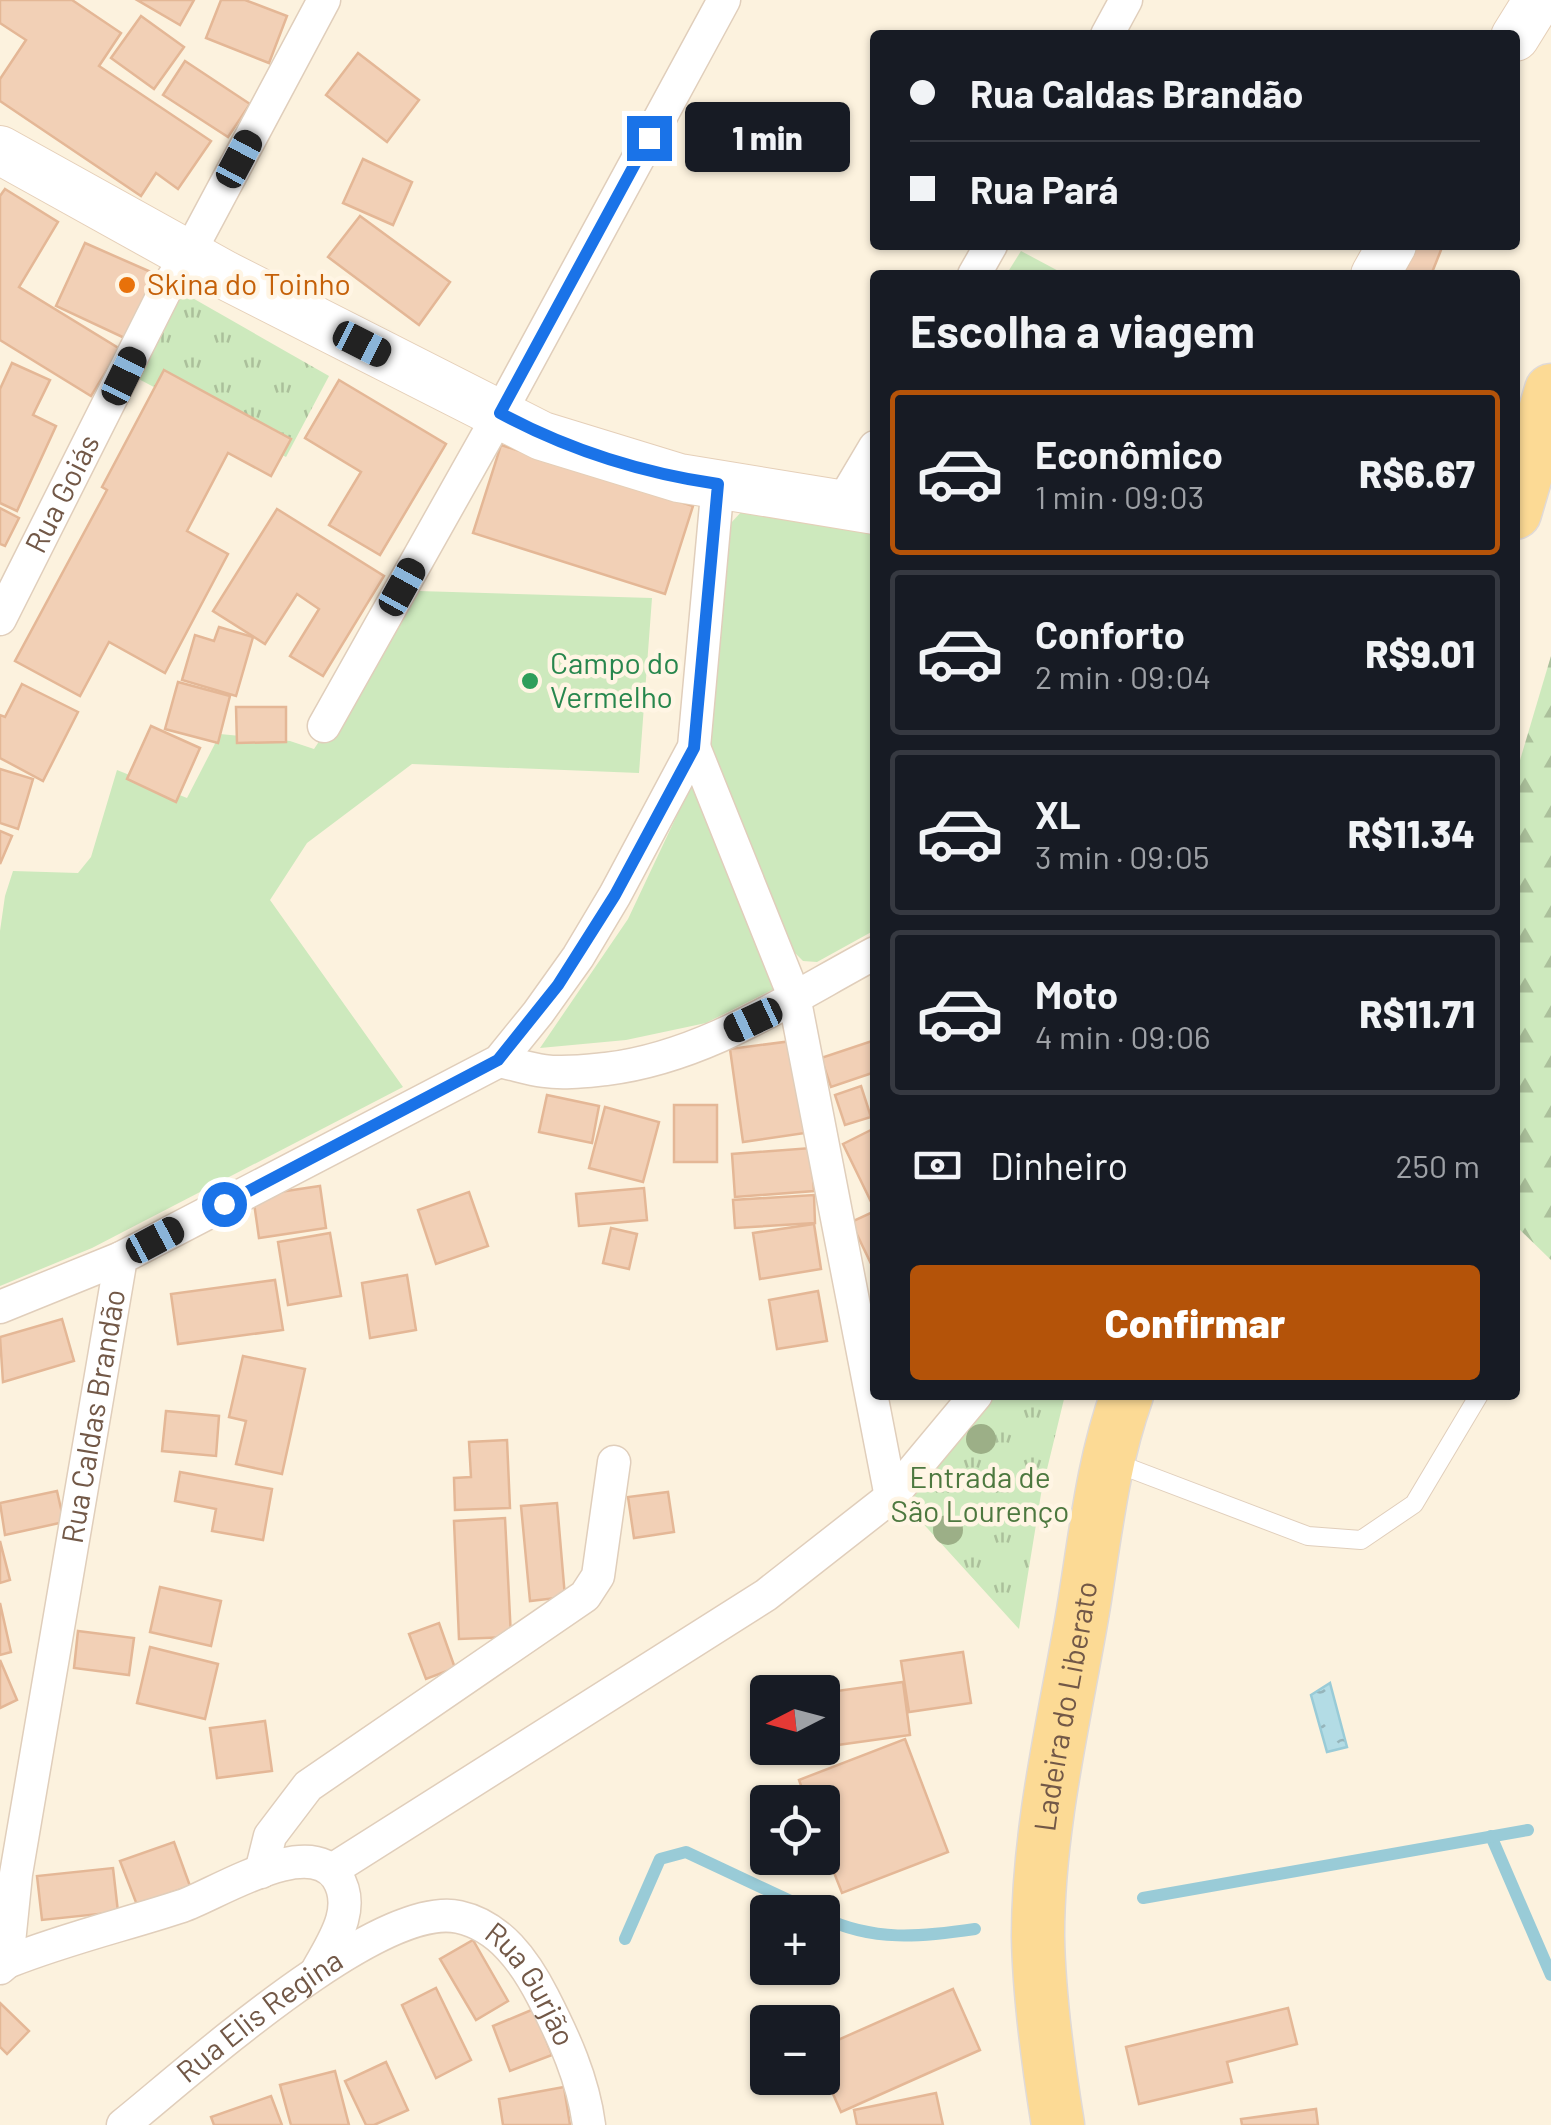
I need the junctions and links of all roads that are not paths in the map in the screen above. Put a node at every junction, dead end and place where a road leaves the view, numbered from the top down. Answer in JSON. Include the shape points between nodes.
{"nodes":[{"id":1,"x":324,"y":0,"type":"edge"},
{"id":2,"x":724,"y":0,"type":"edge"},
{"id":3,"x":1126,"y":0,"type":"edge"},
{"id":4,"x":1538,"y":0,"type":"edge"},
{"id":5,"x":1110,"y":30,"type":"edge"},
{"id":6,"x":1519,"y":30,"type":"edge"},
{"id":7,"x":0,"y":150,"type":"edge"},
{"id":8,"x":188,"y":254,"type":"junction"},
{"id":9,"x":1551,"y":390,"type":"edge"},
{"id":10,"x":500,"y":413,"type":"junction"},
{"id":11,"x":870,"y":465,"type":"edge"},
{"id":12,"x":718,"y":484,"type":"junction"},
{"id":13,"x":1520,"y":497,"type":"edge"},
{"id":14,"x":858,"y":508,"type":"edge"},
{"id":15,"x":0,"y":618,"type":"edge"},
{"id":16,"x":324,"y":726,"type":"dead end"},
{"id":17,"x":694,"y":748,"type":"junction"},
{"id":18,"x":870,"y":955,"type":"edge"},
{"id":19,"x":794,"y":996,"type":"junction"},
{"id":20,"x":498,"y":1060,"type":"junction"},
{"id":21,"x":121,"y":1258,"type":"junction"},
{"id":22,"x":0,"y":1307,"type":"edge"},
{"id":23,"x":870,"y":1389,"type":"edge"},
{"id":24,"x":872,"y":1400,"type":"edge"},
{"id":25,"x":972,"y":1400,"type":"edge"},
{"id":26,"x":1126,"y":1400,"type":"edge"},
{"id":27,"x":1476,"y":1400,"type":"edge"},
{"id":28,"x":1108,"y":1460,"type":"junction"},
{"id":29,"x":614,"y":1462,"type":"dead end"},
{"id":30,"x":891,"y":1497,"type":"junction"},
{"id":31,"x":332,"y":1870,"type":"junction"},
{"id":32,"x":261,"y":1872,"type":"junction"},
{"id":33,"x":407,"y":1922,"type":"joint"},
{"id":34,"x":4,"y":1965,"type":"edge"},
{"id":35,"x":318,"y":1969,"type":"junction"},
{"id":36,"x":123,"y":2125,"type":"edge"},
{"id":37,"x":589,"y":2125,"type":"edge"},
{"id":38,"x":1058,"y":2125,"type":"edge"}],
"edges":[{"from":1,"to":8,"type":"street","name":"Rua Goiás"},
{"from":2,"to":10,"type":"street"},
{"from":3,"to":5,"type":"street"},
{"from":4,"to":6,"type":"street"},
{"from":7,"to":8,"type":"street"},
{"from":8,"to":10,"type":"street"},
{"from":8,"to":15,"type":"street","name":"Rua Goiás"},
{"from":9,"to":13,"type":"main road"},
{"from":10,"to":12,"type":"street","via":[[542,436]]},
{"from":10,"to":16,"type":"street"},
{"from":11,"to":14,"type":"street"},
{"from":12,"to":14,"type":"street"},
{"from":12,"to":17,"type":"street","name":"Rua Caldas Brandão"},
{"from":17,"to":19,"type":"street"},
{"from":17,"to":20,"type":"street","name":"Rua Caldas Brandão","via":[[578,956]]},
{"from":18,"to":19,"type":"street"},
{"from":19,"to":20,"type":"street","via":[[686,1052],[638,1065],[547,1072]]},
{"from":19,"to":23,"type":"street"},
{"from":20,"to":21,"type":"street","name":"Rua Caldas Brandão"},
{"from":21,"to":22,"type":"street"},
{"from":21,"to":34,"type":"street","name":"Rua Caldas Brandão"},
{"from":24,"to":30,"type":"street"},
{"from":25,"to":30,"type":"street"},
{"from":26,"to":28,"type":"main road","name":"Ladeira do Liberato"},
{"from":27,"to":28,"type":"lane","via":[[1414,1504],[1360,1540],[1308,1536]]},
{"from":28,"to":38,"type":"main road","name":"Ladeira do Liberato","via":[[1046,1844],[1038,1937]]},
{"from":29,"to":32,"type":"street","via":[[598,1576],[585,1596],[308,1786],[270,1836]]},
{"from":30,"to":31,"type":"street","via":[[766,1595]]},
{"from":31,"to":32,"type":"street","via":[[300,1861]]},
{"from":31,"to":35,"type":"street","via":[[341,1883],[342,1924]]},
{"from":32,"to":34,"type":"street"},
{"from":33,"to":35,"type":"street","name":"Rua Elis Regina"},
{"from":33,"to":37,"type":"street","name":"Rua Gurjão","via":[[454,1915],[507,1942],[561,2032],[585,2094]]},
{"from":35,"to":36,"type":"street","name":"Rua Elis Regina"}]}
